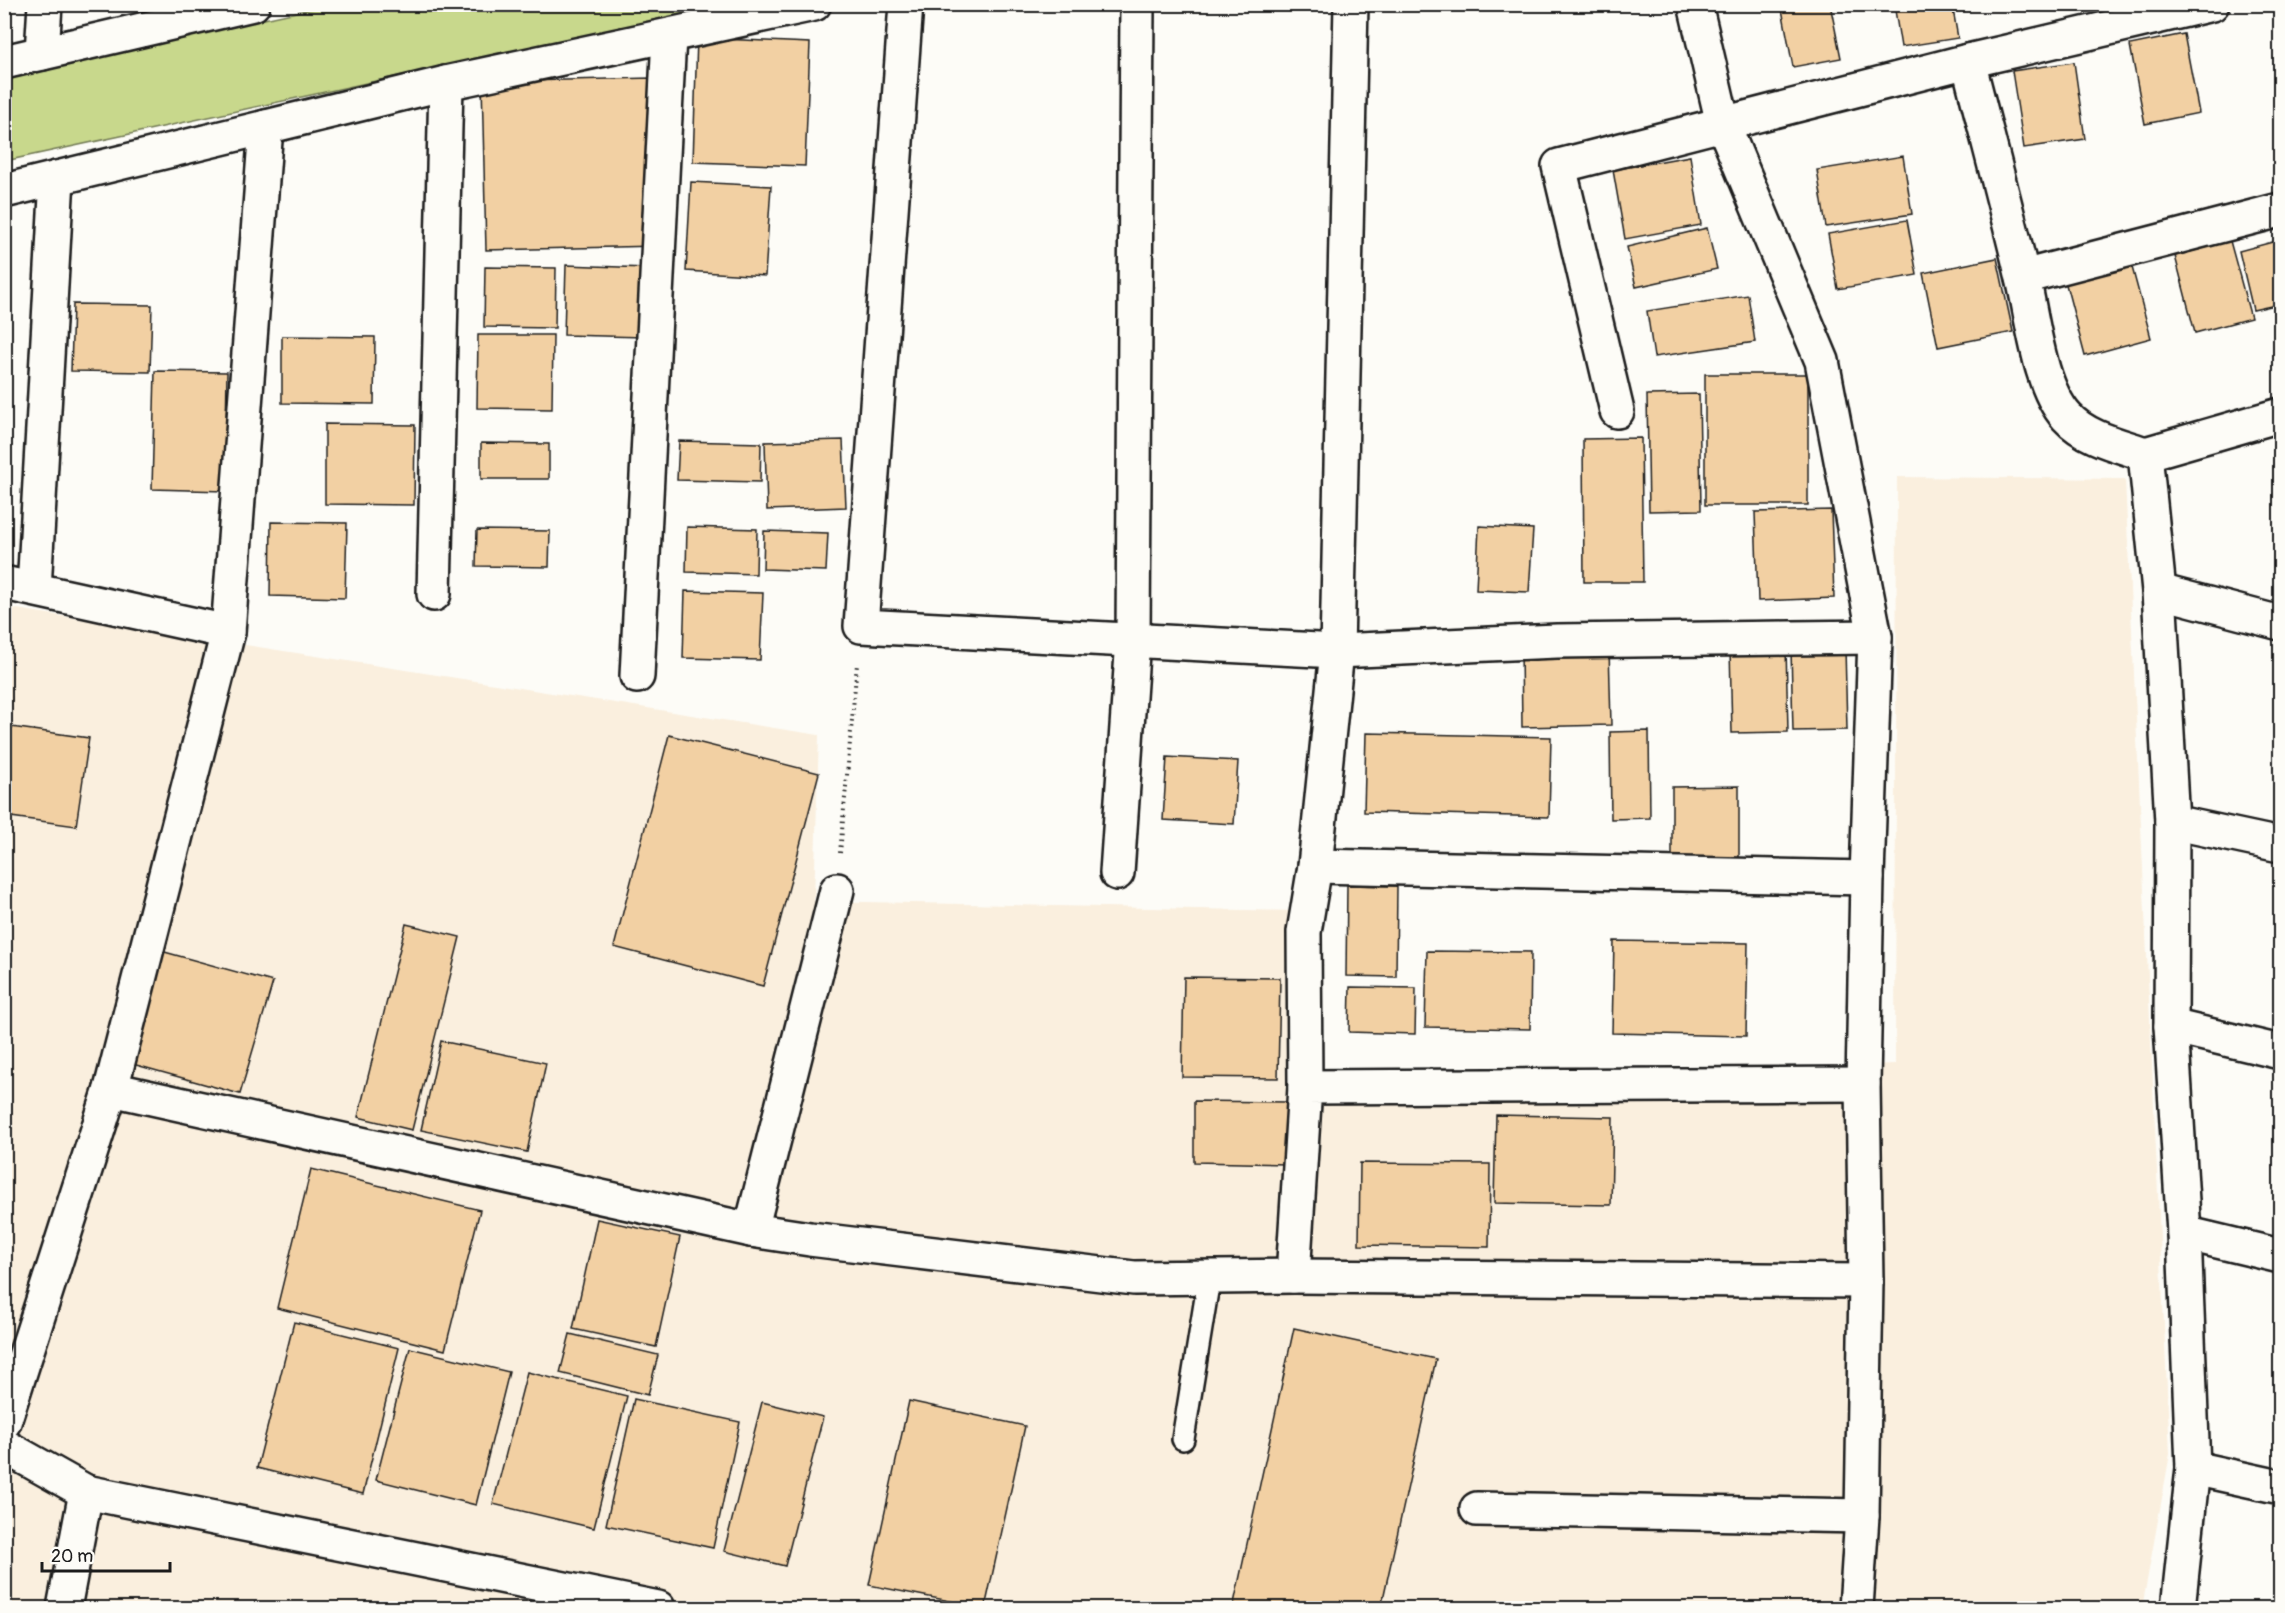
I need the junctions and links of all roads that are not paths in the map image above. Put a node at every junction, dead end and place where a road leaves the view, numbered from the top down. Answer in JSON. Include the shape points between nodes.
{"nodes":[{"id":1,"x":45,"y":4,"type":"edge"},
{"id":2,"x":814,"y":4,"type":"edge"},
{"id":3,"x":906,"y":4,"type":"edge"},
{"id":4,"x":1137,"y":4,"type":"edge"},
{"id":5,"x":1351,"y":4,"type":"edge"},
{"id":6,"x":1695,"y":4,"type":"edge"},
{"id":7,"x":2212,"y":4,"type":"edge"},
{"id":8,"x":236,"y":7,"type":"edge"},
{"id":9,"x":669,"y":36,"type":"junction"},
{"id":10,"x":42,"y":53,"type":"junction"},
{"id":11,"x":1968,"y":61,"type":"junction"},
{"id":12,"x":4,"y":62,"type":"edge"},
{"id":13,"x":446,"y":83,"type":"junction"},
{"id":14,"x":1723,"y":124,"type":"junction"},
{"id":15,"x":266,"y":127,"type":"junction"},
{"id":16,"x":57,"y":178,"type":"junction"},
{"id":17,"x":4,"y":191,"type":"edge"},
{"id":18,"x":2280,"y":210,"type":"edge"},
{"id":19,"x":2023,"y":277,"type":"junction"},
{"id":20,"x":1617,"y":411,"type":"dead end"},
{"id":21,"x":2280,"y":415,"type":"edge"},
{"id":22,"x":2145,"y":454,"type":"junction"},
{"id":23,"x":19,"y":586,"type":"edge"},
{"id":24,"x":2159,"y":591,"type":"junction"},
{"id":25,"x":434,"y":594,"type":"dead end"},
{"id":26,"x":2280,"y":623,"type":"edge"},
{"id":27,"x":228,"y":632,"type":"junction"},
{"id":28,"x":1875,"y":637,"type":"junction"},
{"id":29,"x":1133,"y":639,"type":"junction"},
{"id":30,"x":1337,"y":651,"type":"junction"},
{"id":31,"x":637,"y":676,"type":"dead end"},
{"id":32,"x":2172,"y":822,"type":"junction"},
{"id":33,"x":2280,"y":845,"type":"edge"},
{"id":34,"x":1315,"y":866,"type":"junction"},
{"id":35,"x":1118,"y":873,"type":"dead end"},
{"id":36,"x":1867,"y":878,"type":"junction"},
{"id":37,"x":837,"y":890,"type":"road end"},
{"id":38,"x":2171,"y":1026,"type":"junction"},
{"id":39,"x":2280,"y":1052,"type":"edge"},
{"id":40,"x":1863,"y":1084,"type":"junction"},
{"id":41,"x":1305,"y":1087,"type":"junction"},
{"id":42,"x":111,"y":1089,"type":"junction"},
{"id":43,"x":751,"y":1230,"type":"junction"},
{"id":44,"x":2184,"y":1233,"type":"junction"},
{"id":45,"x":2280,"y":1256,"type":"edge"},
{"id":46,"x":1293,"y":1276,"type":"junction"},
{"id":47,"x":1209,"y":1279,"type":"junction"},
{"id":48,"x":1866,"y":1281,"type":"junction"},
{"id":49,"x":4,"y":1422,"type":"edge"},
{"id":50,"x":1183,"y":1439,"type":"dead end"},
{"id":51,"x":4,"y":1446,"type":"edge"},
{"id":52,"x":2193,"y":1468,"type":"junction"},
{"id":53,"x":2280,"y":1487,"type":"edge"},
{"id":54,"x":86,"y":1492,"type":"junction"},
{"id":55,"x":1477,"y":1509,"type":"dead end"},
{"id":56,"x":1862,"y":1516,"type":"junction"},
{"id":57,"x":64,"y":1608,"type":"edge"},
{"id":58,"x":658,"y":1608,"type":"edge"},
{"id":59,"x":1856,"y":1608,"type":"edge"},
{"id":60,"x":2178,"y":1608,"type":"edge"}],
"edges":[{"from":1,"to":10,"type":"street"},
{"from":2,"to":9,"type":"street"},
{"from":3,"to":29,"type":"street","via":[[861,626]]},
{"from":4,"to":29,"type":"street"},
{"from":5,"to":30,"type":"street"},
{"from":6,"to":14,"type":"street"},
{"from":7,"to":11,"type":"street"},
{"from":8,"to":10,"type":"street"},
{"from":9,"to":13,"type":"street"},
{"from":9,"to":31,"type":"street"},
{"from":10,"to":12,"type":"street"},
{"from":11,"to":14,"type":"street"},
{"from":11,"to":19,"type":"street"},
{"from":13,"to":15,"type":"street"},
{"from":13,"to":25,"type":"street"},
{"from":14,"to":20,"type":"street","via":[[1559,166]]},
{"from":14,"to":28,"type":"street","via":[[1822,362]]},
{"from":15,"to":16,"type":"street"},
{"from":15,"to":27,"type":"street"},
{"from":16,"to":17,"type":"street"},
{"from":16,"to":23,"type":"street"},
{"from":18,"to":19,"type":"street"},
{"from":19,"to":22,"type":"street","via":[[2047,386],[2056,403],[2078,428]]},
{"from":21,"to":22,"type":"street"},
{"from":22,"to":24,"type":"street"},
{"from":23,"to":27,"type":"street"},
{"from":24,"to":26,"type":"street"},
{"from":24,"to":32,"type":"street"},
{"from":27,"to":42,"type":"street"},
{"from":28,"to":30,"type":"street","via":[[1557,641]]},
{"from":28,"to":36,"type":"street"},
{"from":29,"to":30,"type":"street"},
{"from":29,"to":35,"type":"street"},
{"from":30,"to":34,"type":"street"},
{"from":32,"to":33,"type":"street"},
{"from":32,"to":38,"type":"street"},
{"from":34,"to":36,"type":"street"},
{"from":34,"to":41,"type":"street","via":[[1304,932]]},
{"from":36,"to":40,"type":"street"},
{"from":37,"to":43,"type":"street"},
{"from":38,"to":39,"type":"street"},
{"from":38,"to":44,"type":"street"},
{"from":40,"to":41,"type":"street"},
{"from":40,"to":48,"type":"street"},
{"from":41,"to":46,"type":"street"},
{"from":42,"to":43,"type":"street"},
{"from":42,"to":49,"type":"street"},
{"from":43,"to":47,"type":"street","via":[[1134,1278]]},
{"from":44,"to":45,"type":"street"},
{"from":44,"to":52,"type":"street"},
{"from":46,"to":47,"type":"street"},
{"from":46,"to":48,"type":"street"},
{"from":47,"to":50,"type":"lane"},
{"from":48,"to":56,"type":"street"},
{"from":51,"to":54,"type":"street"},
{"from":52,"to":53,"type":"street"},
{"from":52,"to":60,"type":"street"},
{"from":54,"to":57,"type":"street"},
{"from":54,"to":58,"type":"street"},
{"from":55,"to":56,"type":"street"},
{"from":56,"to":59,"type":"street"}]}
